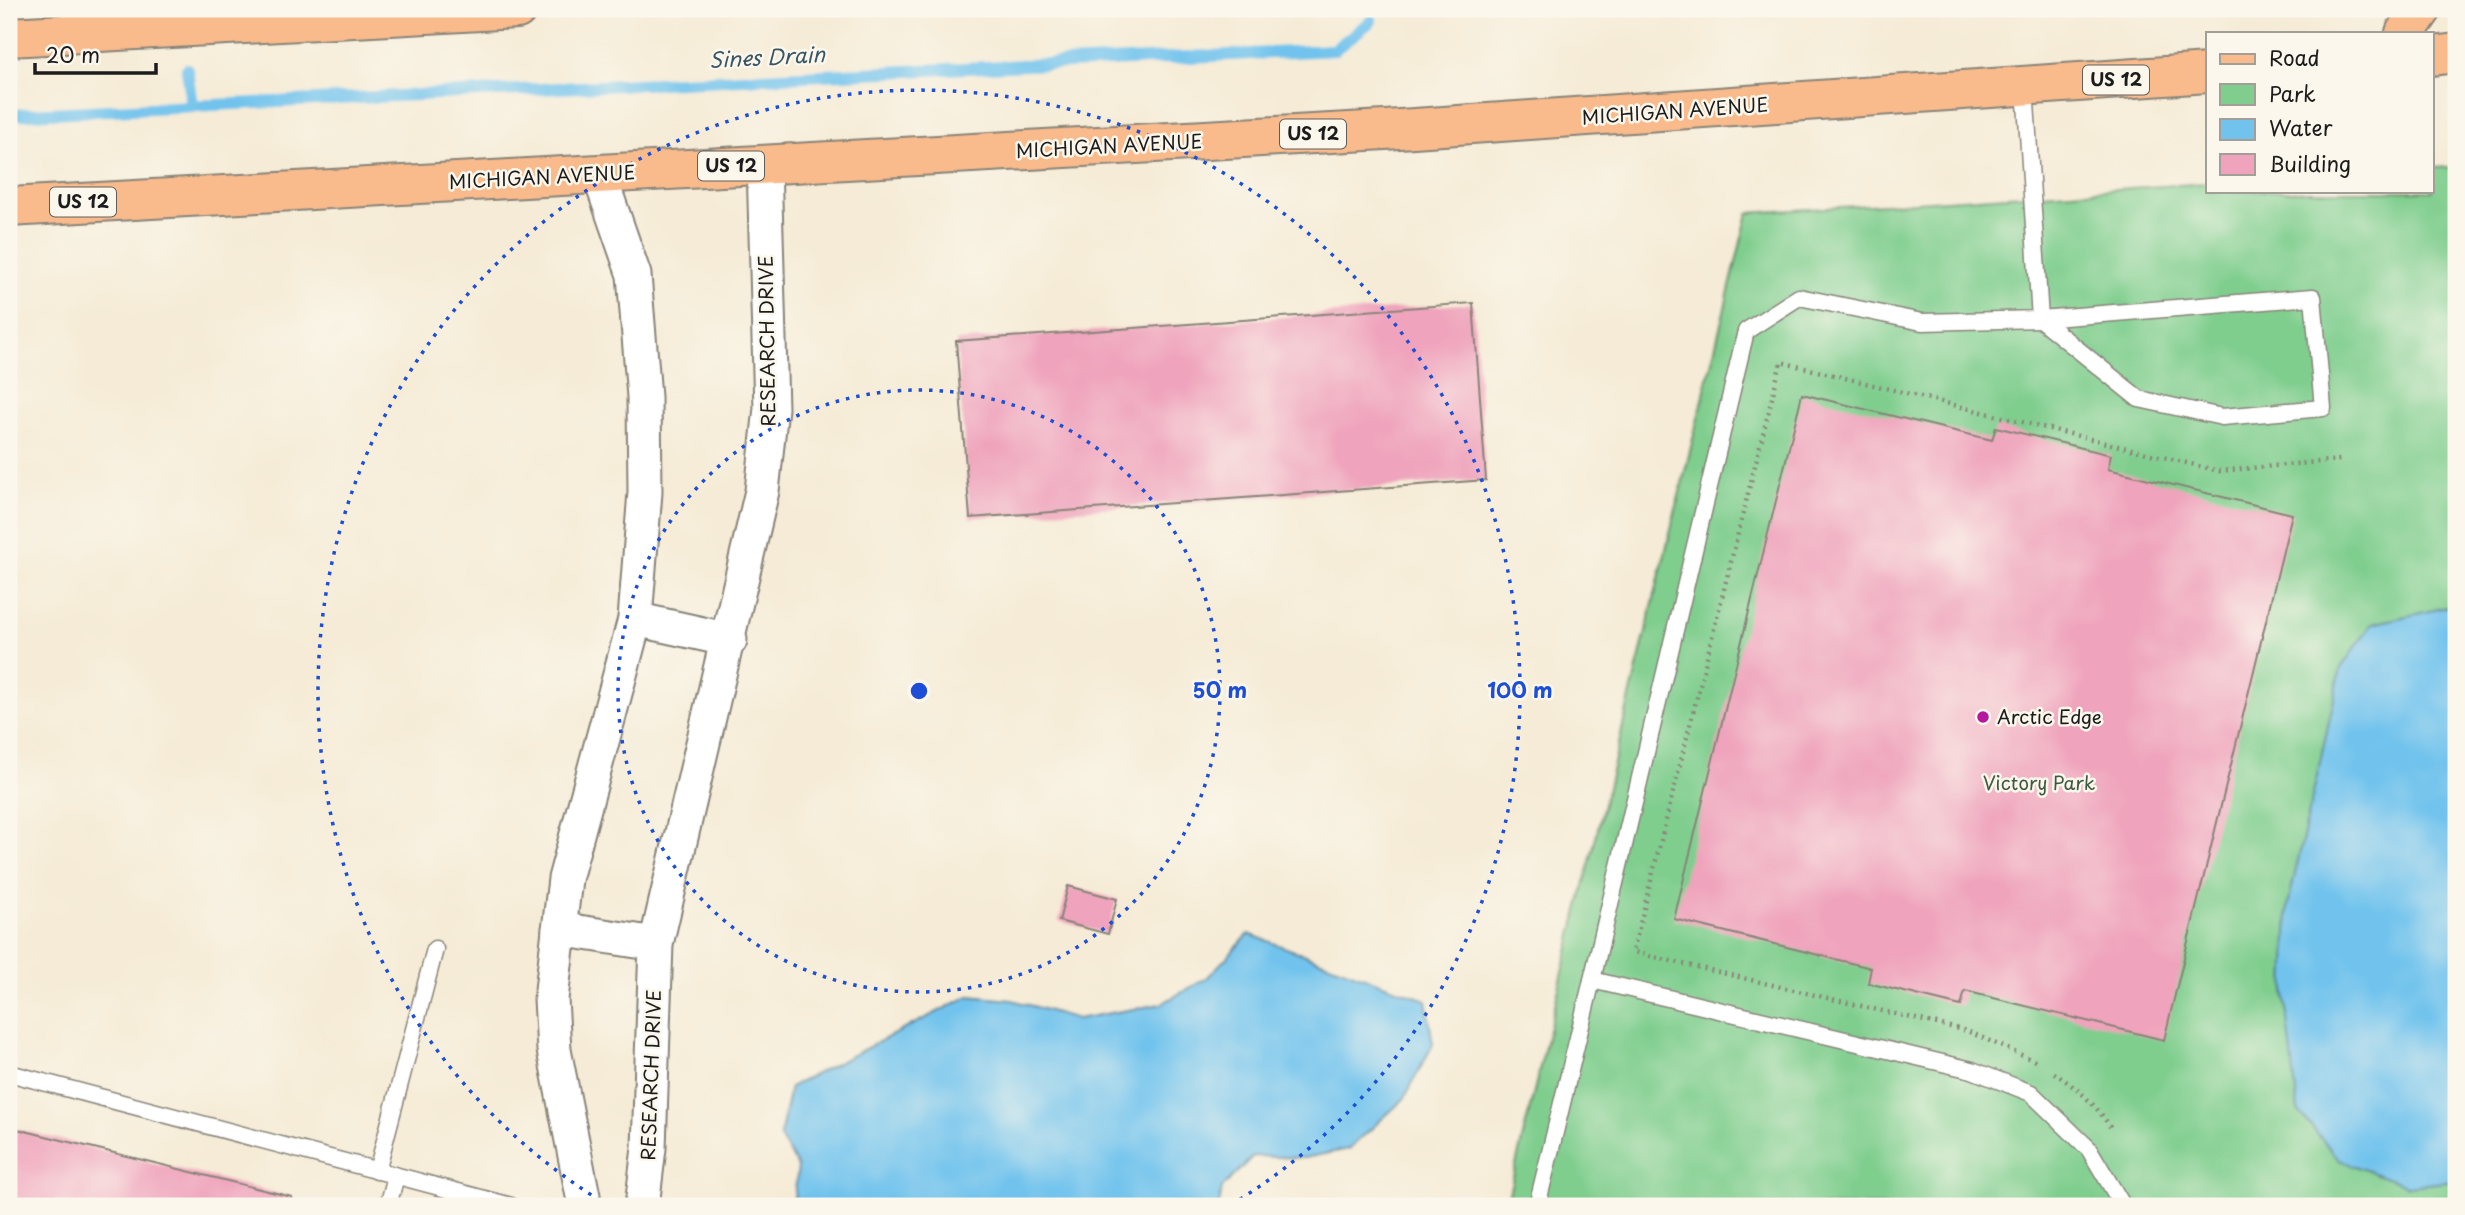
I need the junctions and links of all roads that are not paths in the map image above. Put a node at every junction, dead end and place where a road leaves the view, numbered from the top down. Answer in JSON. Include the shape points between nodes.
{"nodes":[{"id":1,"x":517,"y":9,"type":"edge"},
{"id":2,"x":2422,"y":9,"type":"edge"},
{"id":3,"x":352,"y":13,"type":"edge"},
{"id":4,"x":2406,"y":32,"type":"edge"},
{"id":5,"x":9,"y":37,"type":"edge"},
{"id":6,"x":2456,"y":54,"type":"edge"},
{"id":7,"x":2434,"y":56,"type":"edge"},
{"id":8,"x":2206,"y":73,"type":"edge"},
{"id":9,"x":2025,"y":87,"type":"junction"},
{"id":10,"x":764,"y":165,"type":"junction"},
{"id":11,"x":599,"y":174,"type":"junction"},
{"id":12,"x":9,"y":207,"type":"edge"},
{"id":13,"x":2040,"y":319,"type":"junction"},
{"id":14,"x":635,"y":619,"type":"junction"},
{"id":15,"x":730,"y":640,"type":"junction"},
{"id":16,"x":559,"y":929,"type":"junction"},
{"id":17,"x":656,"y":944,"type":"junction"},
{"id":18,"x":435,"y":949,"type":"dead end"},
{"id":19,"x":1592,"y":980,"type":"junction"},
{"id":20,"x":9,"y":1073,"type":"edge"},
{"id":21,"x":377,"y":1171,"type":"junction"},
{"id":22,"x":397,"y":1176,"type":"junction"},
{"id":23,"x":388,"y":1206,"type":"edge"},
{"id":24,"x":510,"y":1206,"type":"edge"},
{"id":25,"x":584,"y":1206,"type":"edge"},
{"id":26,"x":642,"y":1206,"type":"edge"},
{"id":27,"x":1537,"y":1206,"type":"edge"},
{"id":28,"x":2123,"y":1206,"type":"edge"}],
"edges":[{"from":1,"to":3,"type":"main road"},
{"from":2,"to":4,"type":"main road"},
{"from":3,"to":5,"type":"main road"},
{"from":6,"to":7,"type":"main road"},
{"from":8,"to":9,"type":"main road","name":"MICHIGAN AVENUE","number":"US 12"},
{"from":9,"to":10,"type":"main road","name":"MICHIGAN AVENUE","number":"US 12","via":[[1371,131]]},
{"from":9,"to":13,"type":"lane"},
{"from":10,"to":11,"type":"main road","name":"MICHIGAN AVENUE","number":"US 12"},
{"from":10,"to":15,"type":"street","name":"RESEARCH DRIVE","via":[[771,408],[762,491]]},
{"from":11,"to":12,"type":"main road","name":"MICHIGAN AVENUE","number":"US 12"},
{"from":11,"to":14,"type":"street","via":[[634,275],[644,397],[645,492]]},
{"from":13,"to":13,"type":"lane","via":[[2313,297],[2323,408],[2222,417],[2139,399]]},
{"from":13,"to":19,"type":"lane","via":[[1922,322],[1799,297],[1746,331]]},
{"from":14,"to":15,"type":"street"},
{"from":14,"to":16,"type":"street","via":[[565,878]]},
{"from":15,"to":17,"type":"street","name":"RESEARCH DRIVE"},
{"from":16,"to":17,"type":"street"},
{"from":16,"to":25,"type":"street","via":[[551,999],[554,1050]]},
{"from":17,"to":26,"type":"street","name":"RESEARCH DRIVE","via":[[649,1148]]},
{"from":18,"to":21,"type":"lane"},
{"from":19,"to":27,"type":"lane"},
{"from":19,"to":28,"type":"lane","via":[[1972,1070],[2031,1093],[2089,1149]]},
{"from":20,"to":21,"type":"lane"},
{"from":21,"to":22,"type":"lane"},
{"from":22,"to":23,"type":"lane"},
{"from":22,"to":24,"type":"lane"}]}
